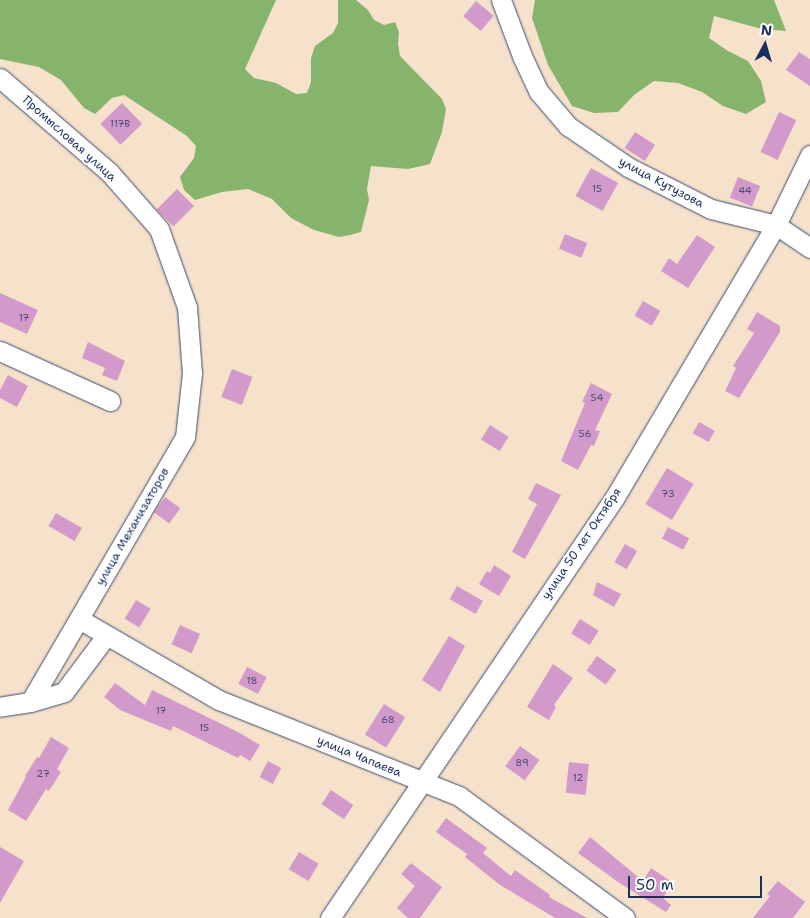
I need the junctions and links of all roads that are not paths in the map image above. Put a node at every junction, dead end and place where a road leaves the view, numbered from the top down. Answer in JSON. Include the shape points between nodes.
{"nodes":[{"id":1,"x":501,"y":0,"type":"edge"},
{"id":2,"x":0,"y":78,"type":"edge"},
{"id":3,"x":810,"y":156,"type":"edge"},
{"id":4,"x":776,"y":225,"type":"junction"},
{"id":5,"x":810,"y":248,"type":"edge"},
{"id":6,"x":187,"y":308,"type":"joint"},
{"id":7,"x":0,"y":351,"type":"edge"},
{"id":8,"x":110,"y":401,"type":"dead end"},
{"id":9,"x":79,"y":619,"type":"junction"},
{"id":10,"x":106,"y":636,"type":"junction"},
{"id":11,"x":30,"y":702,"type":"junction"},
{"id":12,"x":0,"y":707,"type":"edge"},
{"id":13,"x":422,"y":783,"type":"junction"},
{"id":14,"x":330,"y":918,"type":"edge"},
{"id":15,"x":625,"y":918,"type":"edge"}],
"edges":[{"from":1,"to":4,"type":"street","name":"улица Кутузова","via":[[522,56],[540,92],[568,126],[628,168],[710,209]]},
{"from":2,"to":6,"type":"street","name":"Промысловая улица","via":[[108,172],[159,229]]},
{"from":3,"to":4,"type":"street","name":"улица 50 лет Октября"},
{"from":4,"to":5,"type":"street","name":"улица Кутузова"},
{"from":4,"to":13,"type":"street","name":"улица 50 лет Октября","via":[[614,497]]},
{"from":6,"to":9,"type":"street","name":"улица Механизаторов","via":[[192,373],[185,436]]},
{"from":7,"to":8,"type":"street"},
{"from":9,"to":10,"type":"street","name":"улица Чапаева"},
{"from":9,"to":11,"type":"street","name":"улица Механизаторов"},
{"from":10,"to":11,"type":"street","via":[[64,692]]},
{"from":10,"to":13,"type":"street","name":"улица Чапаева","via":[[220,700]]},
{"from":11,"to":12,"type":"street"},
{"from":13,"to":14,"type":"street","name":"улица 50 лет Октября"},
{"from":13,"to":15,"type":"street","name":"улица Чапаева","via":[[459,796]]}]}
